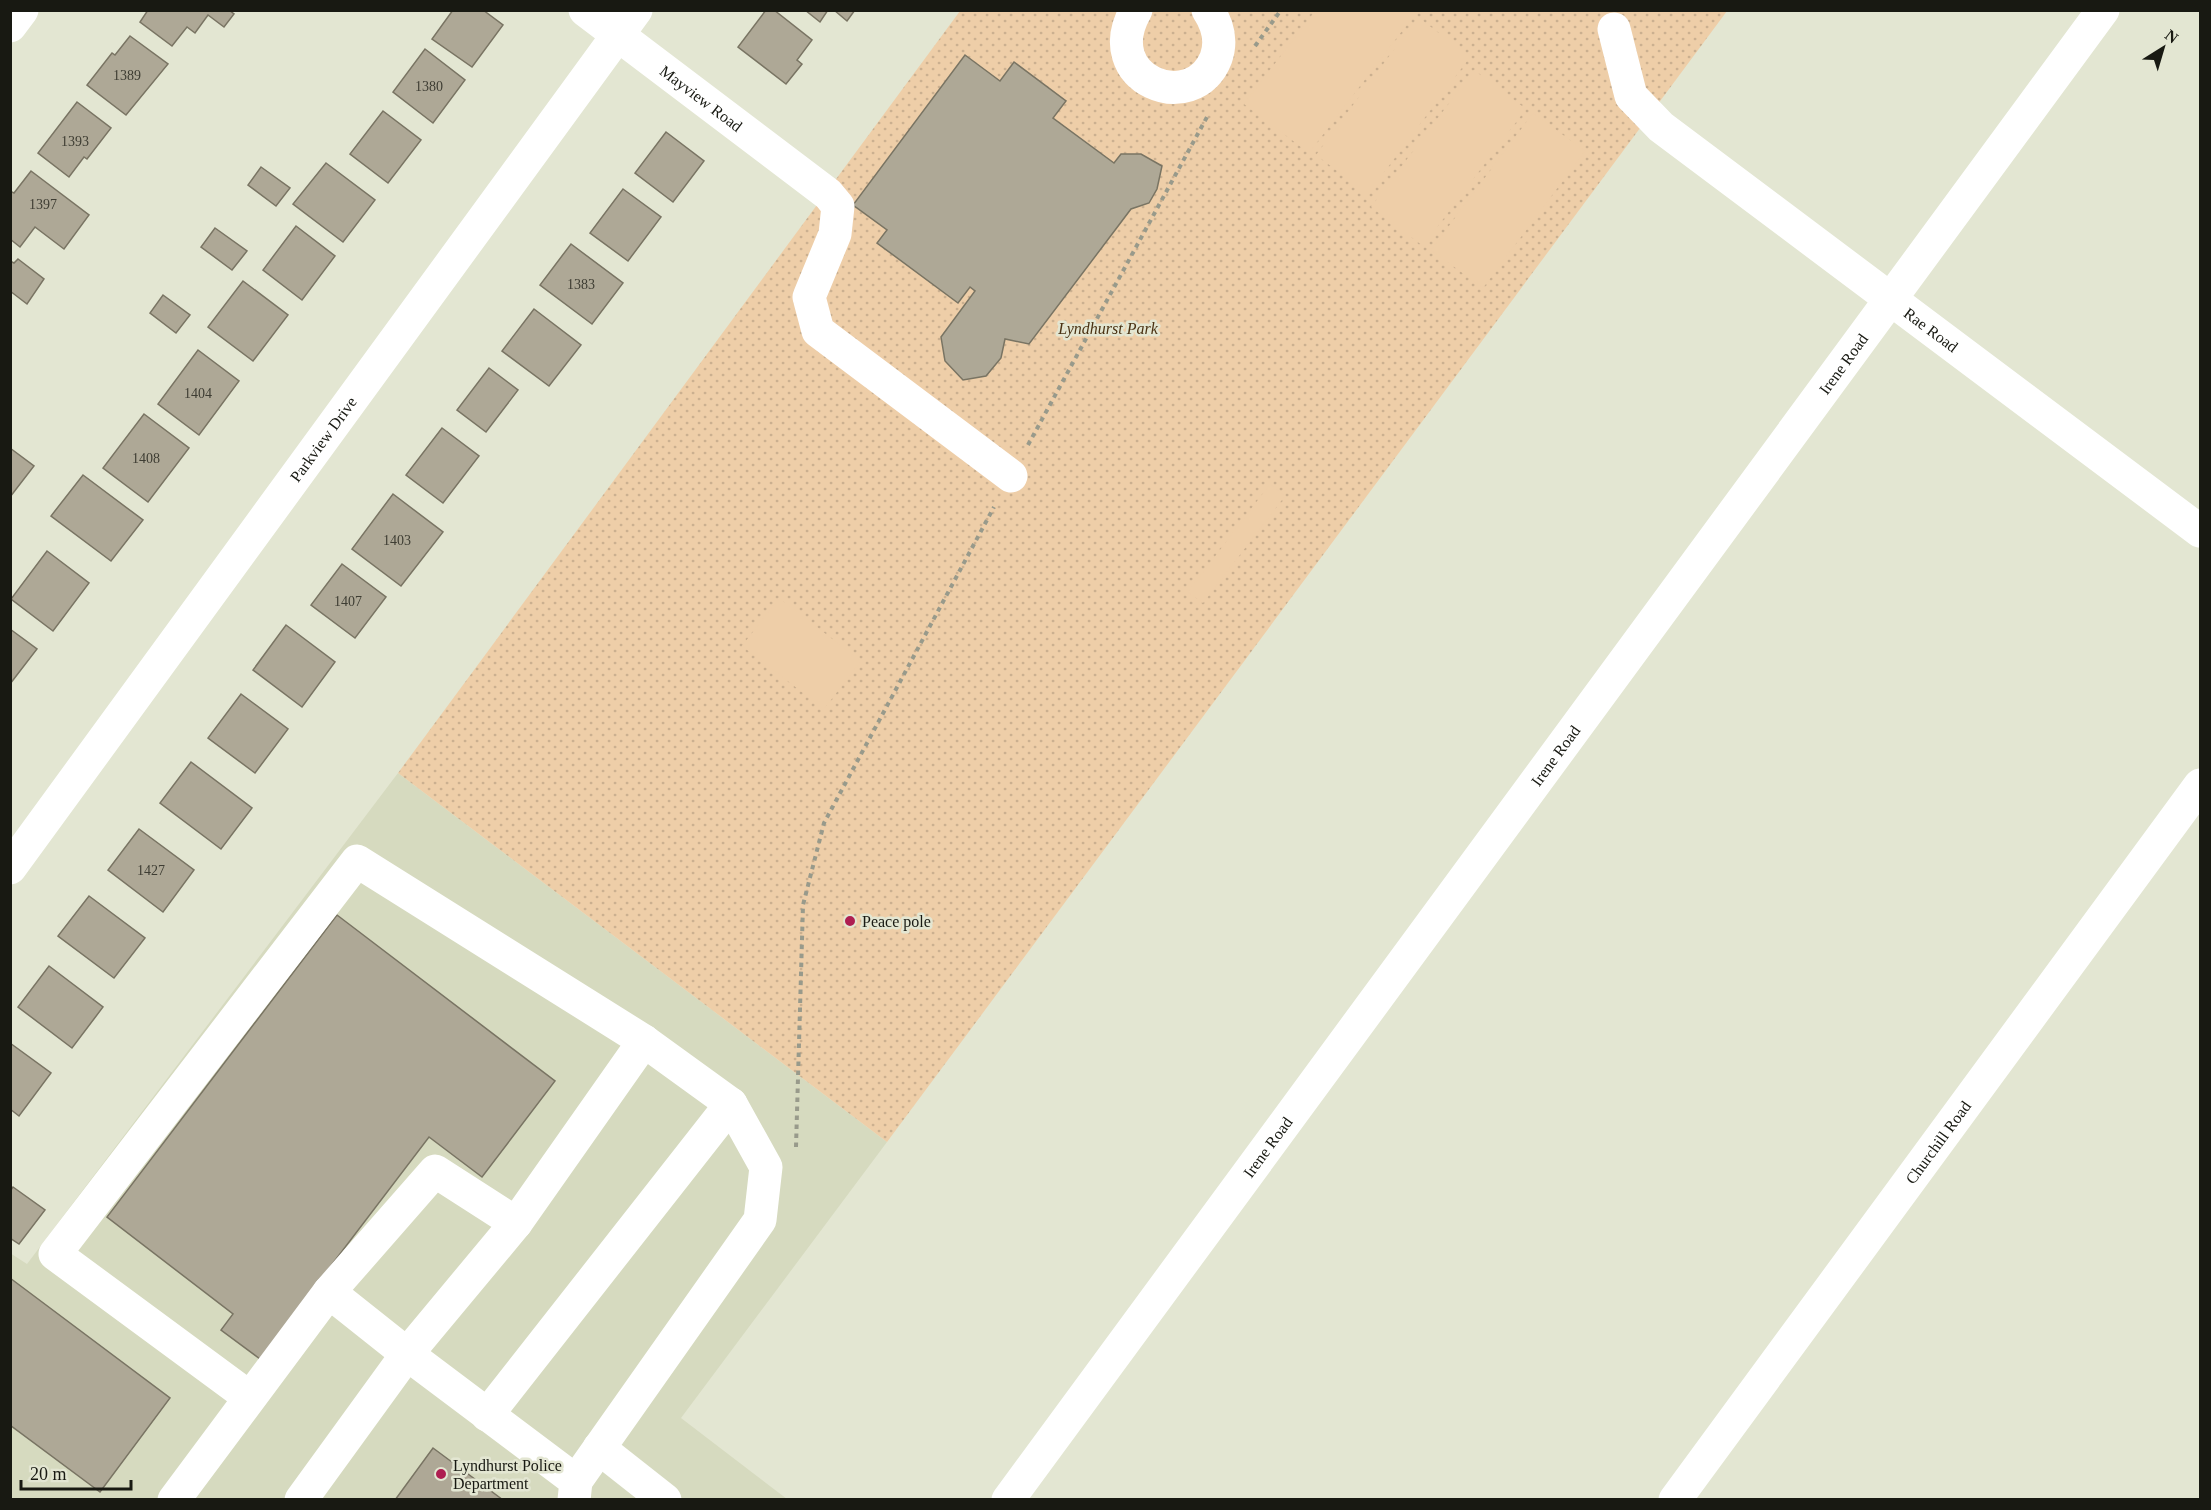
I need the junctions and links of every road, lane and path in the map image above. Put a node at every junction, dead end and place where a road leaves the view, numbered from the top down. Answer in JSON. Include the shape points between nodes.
{"nodes":[{"id":1,"x":22,"y":10,"type":"edge"},
{"id":2,"x":585,"y":10,"type":"edge"},
{"id":3,"x":1136,"y":10,"type":"edge"},
{"id":4,"x":1208,"y":10,"type":"edge"},
{"id":5,"x":1281,"y":10,"type":"edge"},
{"id":6,"x":2103,"y":10,"type":"edge"},
{"id":7,"x":627,"y":23,"type":"edge"},
{"id":8,"x":10,"y":26,"type":"edge"},
{"id":9,"x":1614,"y":28,"type":"dead end"},
{"id":10,"x":1254,"y":47,"type":"dead end"},
{"id":11,"x":1210,"y":111,"type":"dead end"},
{"id":12,"x":1890,"y":300,"type":"junction"},
{"id":13,"x":1011,"y":476,"type":"junction"},
{"id":14,"x":2200,"y":531,"type":"edge"},
{"id":15,"x":2200,"y":785,"type":"edge"},
{"id":16,"x":10,"y":868,"type":"edge"},
{"id":17,"x":644,"y":1041,"type":"junction"},
{"id":18,"x":731,"y":1104,"type":"junction"},
{"id":19,"x":796,"y":1148,"type":"dead end"},
{"id":20,"x":516,"y":1223,"type":"junction"},
{"id":21,"x":329,"y":1292,"type":"junction"},
{"id":22,"x":407,"y":1354,"type":"junction"},
{"id":23,"x":249,"y":1397,"type":"junction"},
{"id":24,"x":488,"y":1415,"type":"junction"},
{"id":25,"x":599,"y":1449,"type":"junction"},
{"id":26,"x":575,"y":1490,"type":"edge"},
{"id":27,"x":174,"y":1500,"type":"edge"},
{"id":28,"x":301,"y":1500,"type":"edge"},
{"id":29,"x":665,"y":1500,"type":"edge"},
{"id":30,"x":1008,"y":1500,"type":"edge"},
{"id":31,"x":1675,"y":1500,"type":"edge"}],
"edges":[{"from":1,"to":8,"type":"street"},
{"from":2,"to":7,"type":"street","name":"Mayview Road"},
{"from":3,"to":4,"type":"street","via":[[1125,39],[1127,54],[1145,79],[1175,88],[1203,77],[1219,50],[1215,20]]},
{"from":5,"to":10,"type":"path"},
{"from":6,"to":12,"type":"street","name":"Irene Road"},
{"from":7,"to":13,"type":"street","name":"Mayview Road","via":[[838,206],[835,234],[809,297],[818,331]]},
{"from":7,"to":16,"type":"street","name":"Parkview Drive"},
{"from":9,"to":12,"type":"street","name":"Rae Road","via":[[1631,96],[1661,127]]},
{"from":11,"to":13,"type":"path"},
{"from":12,"to":14,"type":"street","name":"Rae Road"},
{"from":12,"to":30,"type":"street","name":"Irene Road"},
{"from":13,"to":19,"type":"path","via":[[824,823],[803,905]]},
{"from":15,"to":31,"type":"street","name":"Churchill Road"},
{"from":17,"to":18,"type":"street"},
{"from":17,"to":20,"type":"street"},
{"from":17,"to":23,"type":"street","via":[[357,861],[55,1254]]},
{"from":18,"to":24,"type":"street"},
{"from":18,"to":25,"type":"street","via":[[766,1167],[760,1220]]},
{"from":20,"to":21,"type":"street","via":[[435,1171]]},
{"from":20,"to":22,"type":"street"},
{"from":21,"to":22,"type":"street"},
{"from":21,"to":23,"type":"street"},
{"from":22,"to":24,"type":"street"},
{"from":22,"to":28,"type":"street"},
{"from":23,"to":27,"type":"street"},
{"from":24,"to":26,"type":"street"},
{"from":25,"to":26,"type":"street"},
{"from":25,"to":29,"type":"street"}]}
